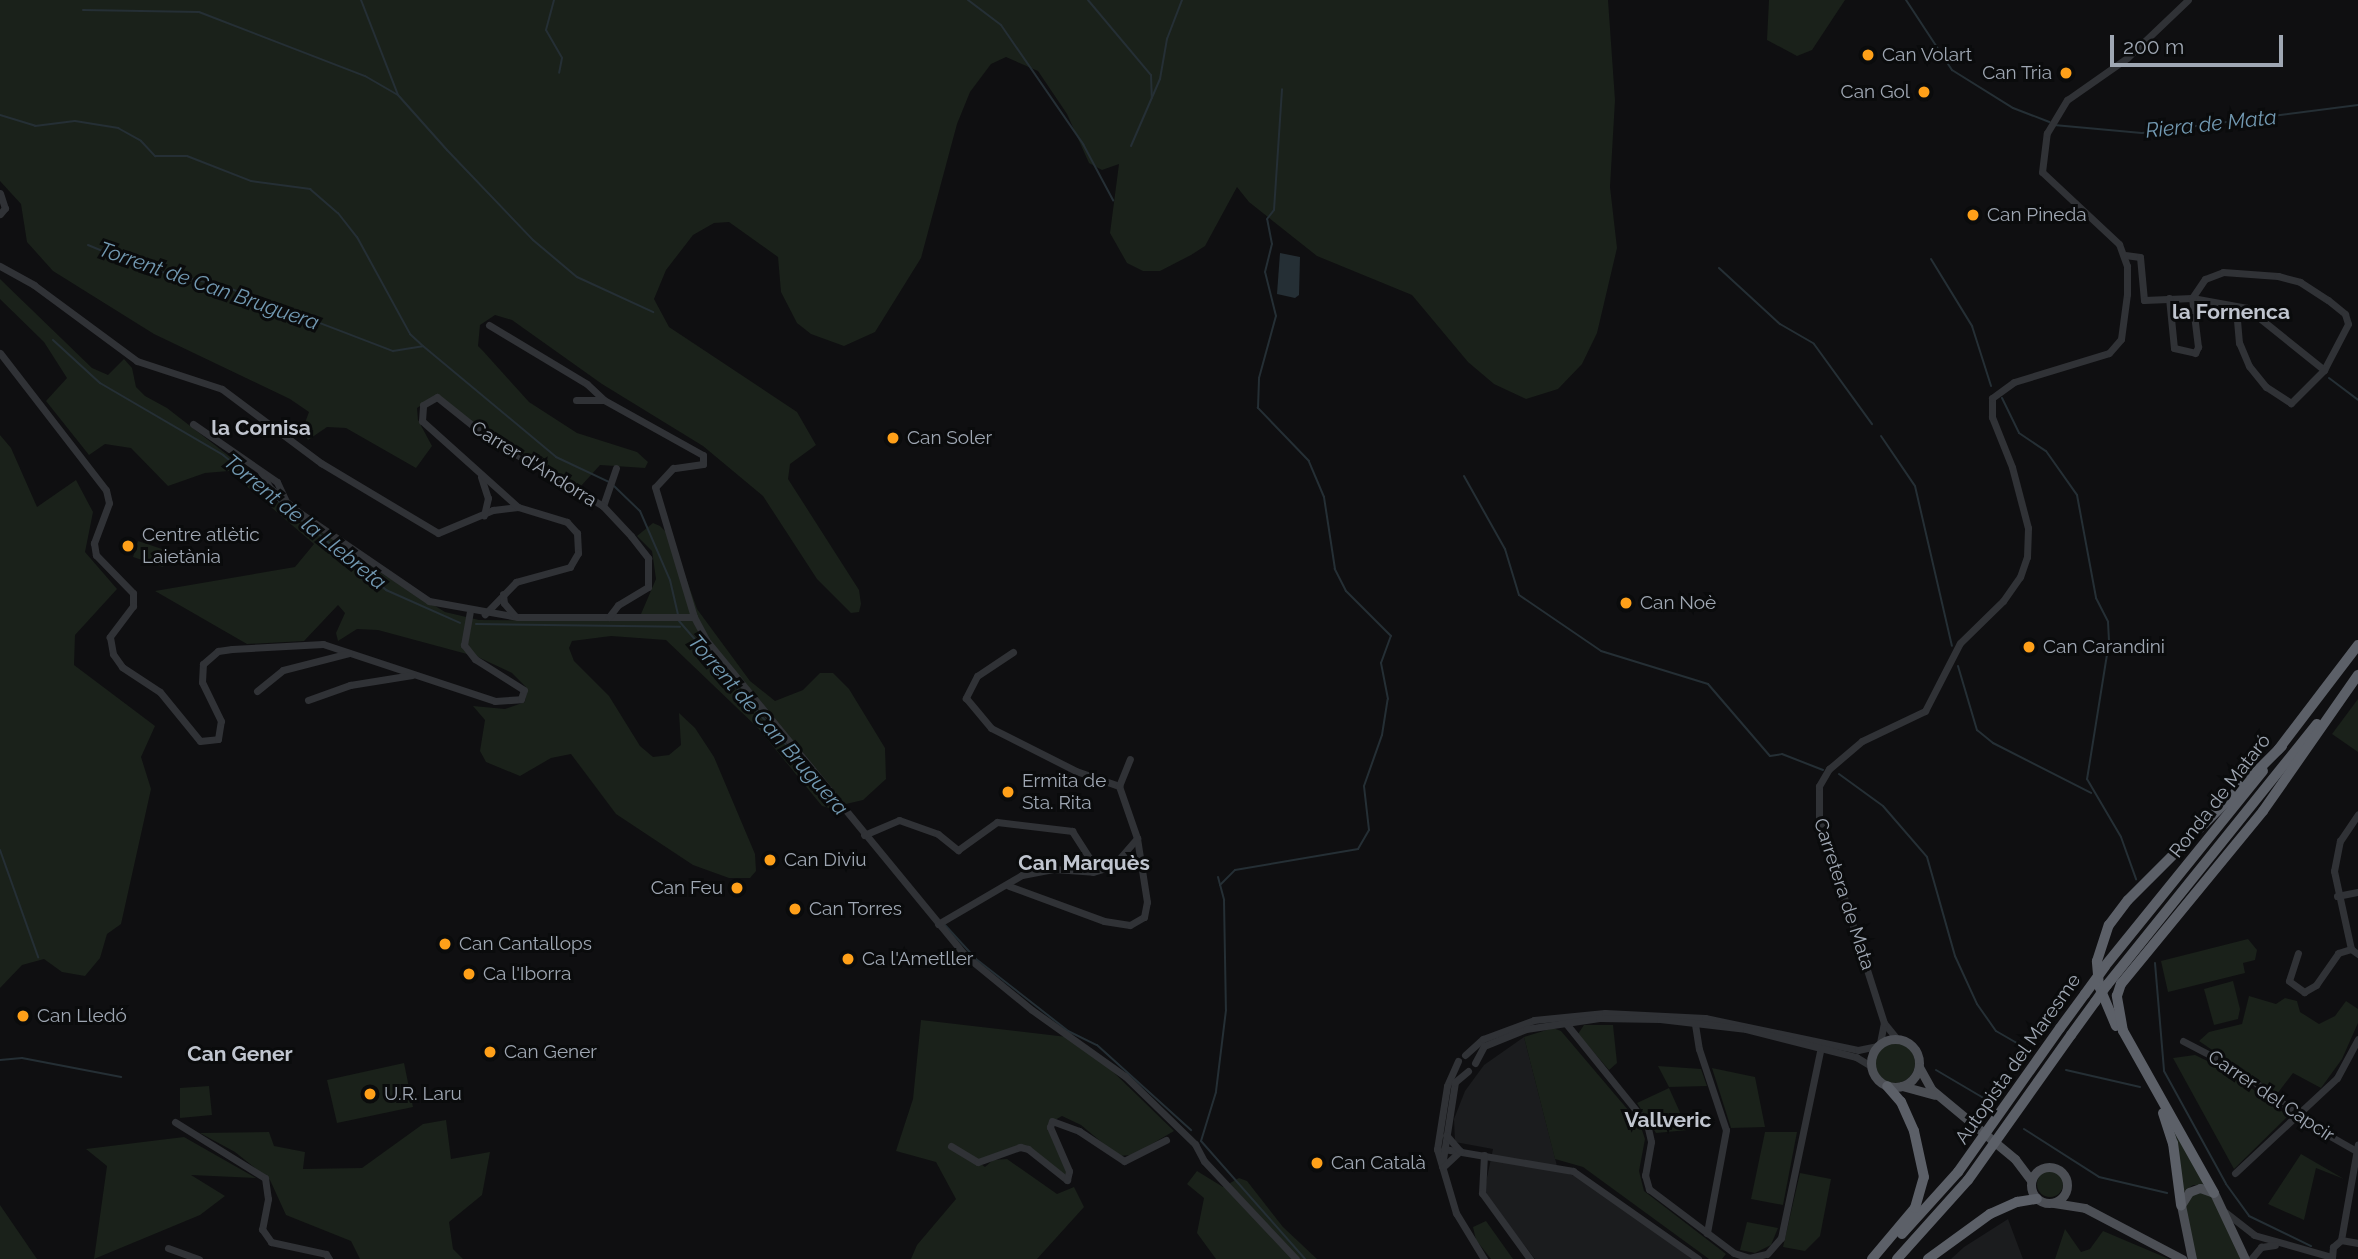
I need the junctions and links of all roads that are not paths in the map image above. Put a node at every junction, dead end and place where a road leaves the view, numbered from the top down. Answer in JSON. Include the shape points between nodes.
{"nodes":[{"id":1,"x":2188,"y":0,"type":"edge"},
{"id":2,"x":0,"y":193,"type":"edge"},
{"id":3,"x":0,"y":214,"type":"edge"},
{"id":4,"x":2125,"y":255,"type":"junction"},
{"id":5,"x":0,"y":266,"type":"edge"},
{"id":6,"x":2169,"y":299,"type":"junction"},
{"id":7,"x":2192,"y":299,"type":"junction"},
{"id":8,"x":2236,"y":307,"type":"junction"},
{"id":9,"x":489,"y":325,"type":"dead end"},
{"id":10,"x":0,"y":353,"type":"edge"},
{"id":11,"x":2324,"y":370,"type":"junction"},
{"id":12,"x":576,"y":400,"type":"dead end"},
{"id":13,"x":604,"y":400,"type":"junction"},
{"id":14,"x":193,"y":424,"type":"dead end"},
{"id":15,"x":616,"y":468,"type":"dead end"},
{"id":16,"x":480,"y":474,"type":"junction"},
{"id":17,"x":603,"y":506,"type":"junction"},
{"id":18,"x":518,"y":507,"type":"junction"},
{"id":19,"x":484,"y":516,"type":"junction"},
{"id":20,"x":503,"y":593,"type":"junction"},
{"id":21,"x":470,"y":612,"type":"junction"},
{"id":22,"x":485,"y":614,"type":"junction"},
{"id":23,"x":518,"y":617,"type":"junction"},
{"id":24,"x":609,"y":617,"type":"junction"},
{"id":25,"x":694,"y":617,"type":"junction"},
{"id":26,"x":2358,"y":645,"type":"edge"},
{"id":27,"x":1013,"y":652,"type":"dead end"},
{"id":28,"x":350,"y":653,"type":"junction"},
{"id":29,"x":2358,"y":668,"type":"edge"},
{"id":30,"x":413,"y":675,"type":"junction"},
{"id":31,"x":2358,"y":675,"type":"edge"},
{"id":32,"x":257,"y":691,"type":"dead end"},
{"id":33,"x":308,"y":700,"type":"dead end"},
{"id":34,"x":2282,"y":746,"type":"junction"},
{"id":35,"x":1130,"y":759,"type":"dead end"},
{"id":36,"x":1119,"y":786,"type":"junction"},
{"id":37,"x":2358,"y":814,"type":"edge"},
{"id":38,"x":864,"y":835,"type":"junction"},
{"id":39,"x":1137,"y":838,"type":"junction"},
{"id":40,"x":1097,"y":870,"type":"junction"},
{"id":41,"x":1009,"y":886,"type":"junction"},
{"id":42,"x":2358,"y":892,"type":"edge"},
{"id":43,"x":2337,"y":896,"type":"junction"},
{"id":44,"x":938,"y":924,"type":"junction"},
{"id":45,"x":2355,"y":952,"type":"edge"},
{"id":46,"x":2298,"y":953,"type":"dead end"},
{"id":47,"x":2105,"y":966,"type":"joint"},
{"id":48,"x":2107,"y":985,"type":"joint"},
{"id":49,"x":1693,"y":1020,"type":"junction"},
{"id":50,"x":1564,"y":1021,"type":"junction"},
{"id":51,"x":1884,"y":1023,"type":"junction"},
{"id":52,"x":1897,"y":1039,"type":"junction"},
{"id":53,"x":2358,"y":1039,"type":"edge"},
{"id":54,"x":2183,"y":1041,"type":"dead end"},
{"id":55,"x":1879,"y":1045,"type":"junction"},
{"id":56,"x":1821,"y":1047,"type":"junction"},
{"id":57,"x":1465,"y":1055,"type":"junction"},
{"id":58,"x":1458,"y":1061,"type":"junction"},
{"id":59,"x":1475,"y":1063,"type":"junction"},
{"id":60,"x":1871,"y":1066,"type":"junction"},
{"id":61,"x":1919,"y":1067,"type":"junction"},
{"id":62,"x":1468,"y":1072,"type":"junction"},
{"id":63,"x":1887,"y":1086,"type":"junction"},
{"id":64,"x":1902,"y":1086,"type":"junction"},
{"id":65,"x":1940,"y":1097,"type":"junction"},
{"id":66,"x":2298,"y":1115,"type":"junction"},
{"id":67,"x":175,"y":1122,"type":"dead end"},
{"id":68,"x":1443,"y":1133,"type":"junction"},
{"id":69,"x":1166,"y":1140,"type":"dead end"},
{"id":70,"x":951,"y":1146,"type":"dead end"},
{"id":71,"x":1444,"y":1149,"type":"junction"},
{"id":72,"x":2357,"y":1149,"type":"edge"},
{"id":73,"x":1460,"y":1151,"type":"junction"},
{"id":74,"x":1485,"y":1155,"type":"junction"},
{"id":75,"x":1439,"y":1159,"type":"junction"},
{"id":76,"x":2015,"y":1159,"type":"junction"},
{"id":77,"x":2043,"y":1167,"type":"junction"},
{"id":78,"x":1442,"y":1170,"type":"junction"},
{"id":79,"x":2235,"y":1174,"type":"dead end"},
{"id":80,"x":2031,"y":1180,"type":"junction"},
{"id":81,"x":2068,"y":1188,"type":"junction"},
{"id":82,"x":2214,"y":1194,"type":"junction"},
{"id":83,"x":2037,"y":1199,"type":"junction"},
{"id":84,"x":2054,"y":1203,"type":"junction"},
{"id":85,"x":2181,"y":1205,"type":"junction"},
{"id":86,"x":2085,"y":1208,"type":"junction"},
{"id":87,"x":2225,"y":1212,"type":"junction"},
{"id":88,"x":2183,"y":1225,"type":"junction"},
{"id":89,"x":1707,"y":1233,"type":"junction"},
{"id":90,"x":2341,"y":1240,"type":"junction"},
{"id":91,"x":2154,"y":1241,"type":"junction"},
{"id":92,"x":2358,"y":1242,"type":"edge"},
{"id":93,"x":2286,"y":1245,"type":"junction"},
{"id":94,"x":168,"y":1248,"type":"dead end"},
{"id":95,"x":2332,"y":1258,"type":"edge"},
{"id":96,"x":199,"y":1259,"type":"edge"},
{"id":97,"x":329,"y":1259,"type":"edge"},
{"id":98,"x":1296,"y":1259,"type":"edge"},
{"id":99,"x":1484,"y":1259,"type":"edge"},
{"id":100,"x":1530,"y":1259,"type":"edge"},
{"id":101,"x":1698,"y":1259,"type":"edge"},
{"id":102,"x":1875,"y":1259,"type":"edge"},
{"id":103,"x":1897,"y":1259,"type":"edge"},
{"id":104,"x":1928,"y":1259,"type":"edge"},
{"id":105,"x":2182,"y":1259,"type":"edge"},
{"id":106,"x":2192,"y":1259,"type":"edge"},
{"id":107,"x":2245,"y":1259,"type":"edge"},
{"id":108,"x":2250,"y":1259,"type":"edge"}],
"edges":[{"from":1,"to":4,"type":"street","via":[[2159,32],[2067,100],[2047,133],[2042,172],[2119,244]]},
{"from":2,"to":3,"type":"street","via":[[5,208]]},
{"from":4,"to":6,"type":"street","via":[[2140,257],[2144,300]]},
{"from":4,"to":51,"type":"street","name":"Carretera de Mata","via":[[2124,323],[2115,348],[2095,359],[2008,384],[1992,398],[1990,412],[2028,528],[2027,557],[2015,586],[1960,643],[1925,711],[1862,741],[1829,769],[1819,786],[1819,820]]},
{"from":5,"to":19,"type":"street","via":[[34,285],[137,362],[222,388],[321,463],[438,533]]},
{"from":6,"to":7,"type":"street"},
{"from":6,"to":7,"type":"street","via":[[2174,348],[2195,353],[2199,347]]},
{"from":7,"to":8,"type":"street"},
{"from":7,"to":11,"type":"street","via":[[2205,279],[2223,272],[2260,273],[2301,282],[2348,320]]},
{"from":8,"to":11,"type":"street","via":[[2254,311]]},
{"from":8,"to":11,"type":"street","via":[[2244,355],[2254,374],[2276,395],[2286,402],[2296,401]]},
{"from":9,"to":13,"type":"street","via":[[587,384]]},
{"from":10,"to":28,"type":"street","via":[[106,490],[109,503],[94,543],[96,555],[134,593],[133,606],[110,637],[113,654],[121,667],[160,692],[200,741],[218,739],[221,721],[202,682],[202,664],[218,651],[323,644]]},
{"from":12,"to":13,"type":"street"},
{"from":13,"to":25,"type":"street","via":[[702,455],[703,464],[673,468],[662,485],[655,487]]},
{"from":14,"to":21,"type":"street","via":[[278,482],[285,500],[429,601]]},
{"from":15,"to":17,"type":"street"},
{"from":16,"to":17,"type":"street","name":"Carrer d'Andorra","via":[[422,421],[423,405],[437,397],[487,436]]},
{"from":16,"to":18,"type":"street","name":"Carrer d'Andorra"},
{"from":16,"to":19,"type":"street","name":"Carrer d'Andorra","via":[[488,498]]},
{"from":17,"to":24,"type":"street","name":"Carrer d'Andorra","via":[[648,558],[649,587],[618,605]]},
{"from":18,"to":19,"type":"street"},
{"from":18,"to":20,"type":"street","via":[[567,522],[577,533],[578,553],[570,567],[516,582]]},
{"from":20,"to":22,"type":"street"},
{"from":20,"to":23,"type":"street","via":[[504,603]]},
{"from":21,"to":22,"type":"street"},
{"from":21,"to":30,"type":"street","via":[[464,645],[475,659],[524,690],[521,699],[495,701]]},
{"from":22,"to":23,"type":"street"},
{"from":23,"to":24,"type":"street"},
{"from":24,"to":25,"type":"street"},
{"from":25,"to":38,"type":"street","via":[[706,640]]},
{"from":26,"to":34,"type":"highway","name":"Ronda de Mataró"},
{"from":27,"to":36,"type":"street","via":[[977,676],[966,698],[991,728],[1076,771]]},
{"from":28,"to":30,"type":"street"},
{"from":28,"to":32,"type":"street","via":[[283,670]]},
{"from":29,"to":48,"type":"highway","name":"Ronda de Mataró","via":[[2256,803]]},
{"from":30,"to":33,"type":"street","via":[[351,685]]},
{"from":31,"to":82,"type":"highway","via":[[2263,811],[2122,984],[2117,996],[2123,1031]]},
{"from":34,"to":47,"type":"highway","name":"Ronda de Mataró"},
{"from":34,"to":85,"type":"highway","via":[[2129,900],[2100,946],[2102,993],[2166,1119]]},
{"from":35,"to":36,"type":"street"},
{"from":36,"to":39,"type":"street"},
{"from":37,"to":43,"type":"street","via":[[2337,853]]},
{"from":38,"to":40,"type":"street","via":[[899,820],[938,834],[958,850],[998,822],[1072,831]]},
{"from":38,"to":44,"type":"street"},
{"from":39,"to":40,"type":"street","via":[[1113,866]]},
{"from":39,"to":41,"type":"street","via":[[1147,902],[1144,917],[1130,925],[1104,921]]},
{"from":40,"to":41,"type":"street","via":[[1037,871]]},
{"from":41,"to":44,"type":"street"},
{"from":42,"to":43,"type":"street"},
{"from":43,"to":45,"type":"street"},
{"from":44,"to":98,"type":"street","via":[[998,985],[1102,1056],[1181,1133]]},
{"from":45,"to":46,"type":"street","via":[[2335,956],[2316,985],[2304,992],[2289,981]]},
{"from":47,"to":102,"type":"highway","name":"Autopista del Maresme","bridge":true,"via":[[1958,1172]]},
{"from":48,"to":103,"type":"highway","name":"Autopista del Maresme","bridge":true,"via":[[1968,1180]]},
{"from":49,"to":50,"type":"street"},
{"from":49,"to":55,"type":"street","via":[[1766,1028],[1858,1050]]},
{"from":49,"to":56,"type":"street"},
{"from":49,"to":57,"type":"street","via":[[1551,1016],[1483,1039]]},
{"from":49,"to":89,"type":"street","via":[[1726,1130]]},
{"from":50,"to":59,"type":"street","via":[[1538,1024],[1484,1046]]},
{"from":50,"to":89,"type":"street","via":[[1647,1124],[1651,1142],[1645,1175],[1650,1189]]},
{"from":51,"to":52,"type":"street"},
{"from":51,"to":55,"type":"street"},
{"from":52,"to":55,"type":"main road"},
{"from":52,"to":61,"type":"main road","via":[[1914,1048]]},
{"from":53,"to":66,"type":"street","via":[[2337,1078]]},
{"from":54,"to":66,"type":"street","name":"Carrer del Capcir","via":[[2237,1069]]},
{"from":55,"to":60,"type":"main road"},
{"from":56,"to":60,"type":"street"},
{"from":56,"to":89,"type":"street","via":[[1778,1246],[1768,1254],[1749,1258]]},
{"from":57,"to":58,"type":"street"},
{"from":57,"to":59,"type":"street"},
{"from":58,"to":62,"type":"street"},
{"from":58,"to":68,"type":"street","via":[[1449,1080]]},
{"from":59,"to":62,"type":"street"},
{"from":60,"to":63,"type":"main road"},
{"from":61,"to":64,"type":"main road"},
{"from":61,"to":65,"type":"main road"},
{"from":62,"to":68,"type":"street","via":[[1455,1083]]},
{"from":63,"to":64,"type":"main road"},
{"from":63,"to":102,"type":"highway","via":[[1901,1102],[1914,1130],[1924,1177],[1914,1208]]},
{"from":64,"to":65,"type":"main road"},
{"from":65,"to":76,"type":"main road"},
{"from":66,"to":72,"type":"street","name":"Carrer del Capcir"},
{"from":66,"to":79,"type":"street"},
{"from":67,"to":97,"type":"street","via":[[265,1178],[268,1199],[262,1229],[271,1242],[326,1254]]},
{"from":68,"to":71,"type":"street"},
{"from":68,"to":73,"type":"street"},
{"from":68,"to":75,"type":"street"},
{"from":69,"to":70,"type":"street","via":[[1124,1161],[1069,1125],[1052,1121],[1050,1127],[1069,1171],[1068,1180],[1028,1149],[1020,1147],[978,1162]]},
{"from":71,"to":73,"type":"street"},
{"from":71,"to":75,"type":"street"},
{"from":71,"to":78,"type":"street"},
{"from":72,"to":90,"type":"street"},
{"from":73,"to":74,"type":"street"},
{"from":73,"to":78,"type":"street"},
{"from":74,"to":100,"type":"street","via":[[1482,1193]]},
{"from":74,"to":101,"type":"street","via":[[1581,1175]]},
{"from":75,"to":78,"type":"street"},
{"from":76,"to":77,"type":"main road"},
{"from":76,"to":80,"type":"main road"},
{"from":77,"to":80,"type":"main road"},
{"from":77,"to":81,"type":"main road","via":[[2062,1171]]},
{"from":78,"to":99,"type":"street","via":[[1456,1213]]},
{"from":80,"to":83,"type":"main road"},
{"from":81,"to":84,"type":"main road"},
{"from":81,"to":86,"type":"main road"},
{"from":82,"to":85,"type":"main road","via":[[2196,1189]]},
{"from":82,"to":87,"type":"main road"},
{"from":83,"to":84,"type":"main road"},
{"from":83,"to":104,"type":"highway","via":[[1990,1214]]},
{"from":84,"to":86,"type":"main road"},
{"from":85,"to":88,"type":"main road"},
{"from":86,"to":91,"type":"main road"},
{"from":87,"to":93,"type":"street","via":[[2254,1235]]},
{"from":87,"to":107,"type":"main road"},
{"from":88,"to":91,"type":"main road","via":[[2173,1244]]},
{"from":88,"to":106,"type":"main road"},
{"from":90,"to":92,"type":"street"},
{"from":90,"to":95,"type":"street"},
{"from":91,"to":105,"type":"main road"},
{"from":93,"to":95,"type":"street"},
{"from":93,"to":108,"type":"street","via":[[2265,1245]]},
{"from":94,"to":96,"type":"street"}]}
